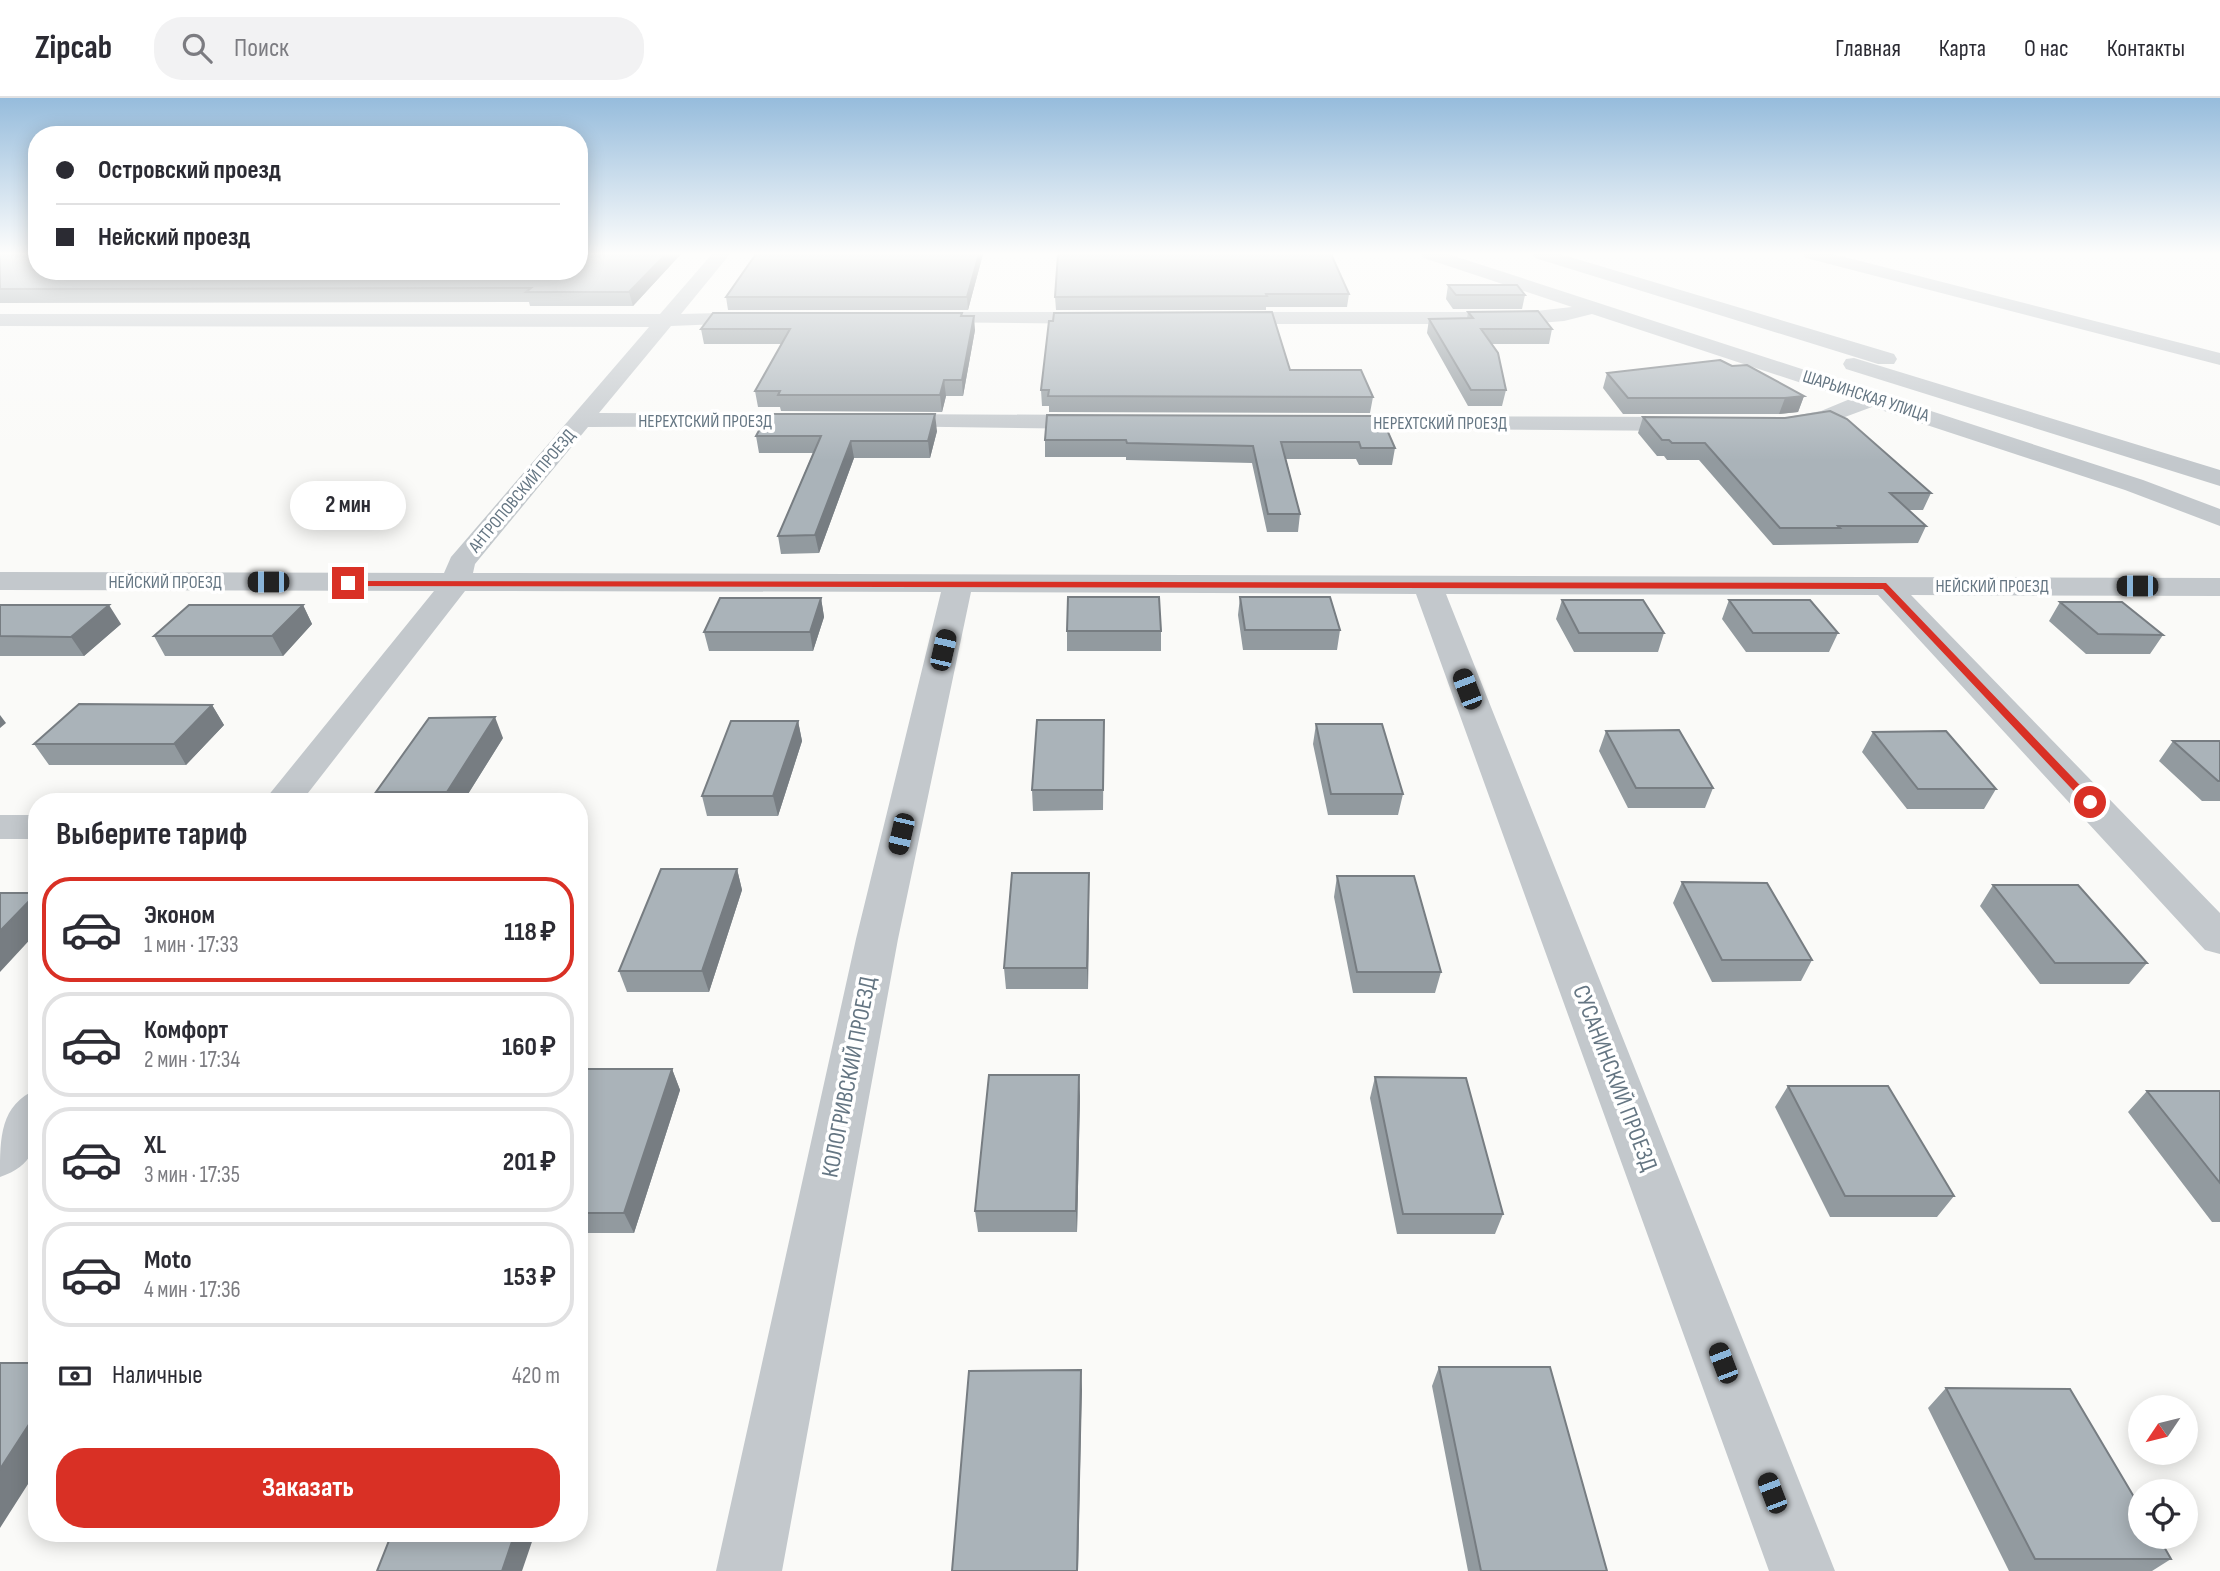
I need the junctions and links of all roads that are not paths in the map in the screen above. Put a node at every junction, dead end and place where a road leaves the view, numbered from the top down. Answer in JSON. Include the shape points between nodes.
{"nodes":[{"id":1,"x":663,"y":323,"type":"edge"},
{"id":2,"x":1643,"y":323,"type":"edge"},
{"id":3,"x":1736,"y":323,"type":"edge"},
{"id":4,"x":1754,"y":323,"type":"edge"},
{"id":5,"x":2079,"y":323,"type":"edge"},
{"id":6,"x":2220,"y":359,"type":"edge"},
{"id":7,"x":1874,"y":398,"type":"junction"},
{"id":8,"x":581,"y":420,"type":"junction"},
{"id":9,"x":1124,"y":422,"type":"edge"},
{"id":10,"x":1306,"y":423,"type":"edge"},
{"id":11,"x":1709,"y":424,"type":"edge"},
{"id":12,"x":1765,"y":424,"type":"edge"},
{"id":13,"x":2220,"y":460,"type":"edge"},
{"id":14,"x":2220,"y":478,"type":"edge"},
{"id":15,"x":2220,"y":518,"type":"edge"},
{"id":16,"x":0,"y":581,"type":"edge"},
{"id":17,"x":455,"y":584,"type":"junction"},
{"id":18,"x":958,"y":584,"type":"junction"},
{"id":19,"x":1428,"y":585,"type":"junction"},
{"id":20,"x":1886,"y":586,"type":"junction"},
{"id":21,"x":2220,"y":587,"type":"edge"},
{"id":22,"x":288,"y":793,"type":"edge"},
{"id":23,"x":0,"y":827,"type":"edge"},
{"id":24,"x":28,"y":827,"type":"edge"},
{"id":25,"x":2220,"y":939,"type":"edge"},
{"id":26,"x":28,"y":1120,"type":"edge"},
{"id":27,"x":0,"y":1156,"type":"edge"},
{"id":28,"x":749,"y":1571,"type":"edge"},
{"id":29,"x":1802,"y":1571,"type":"edge"}],
"edges":[{"from":1,"to":8,"type":"street","name":"АНТРОПОВСКИЙ ПРОЕЗД"},
{"from":2,"to":7,"type":"street","name":"ШАРЬИНСКАЯ УЛИЦА"},
{"from":3,"to":14,"type":"street","name":"ШАРЬИНСКАЯ УЛИЦА"},
{"from":4,"to":13,"type":"street"},
{"from":5,"to":6,"type":"street"},
{"from":7,"to":12,"type":"street","via":[[1826,417]]},
{"from":7,"to":15,"type":"street","name":"ШАРЬИНСКАЯ УЛИЦА"},
{"from":8,"to":9,"type":"street","name":"НЕРЕХТСКИЙ ПРОЕЗД"},
{"from":8,"to":17,"type":"street","name":"АНТРОПОВСКИЙ ПРОЕЗД","via":[[461,563]]},
{"from":10,"to":11,"type":"street","name":"НЕРЕХТСКИЙ ПРОЕЗД"},
{"from":16,"to":17,"type":"street","name":"НЕЙСКИЙ ПРОЕЗД"},
{"from":17,"to":18,"type":"street","name":"НЕЙСКИЙ ПРОЕЗД"},
{"from":17,"to":22,"type":"street","name":"АНТРОПОВСКИЙ ПРОЕЗД"},
{"from":18,"to":19,"type":"street","name":"НЕЙСКИЙ ПРОЕЗД"},
{"from":18,"to":28,"type":"street","name":"КОЛОГРИВСКИЙ ПРОЕЗД","via":[[877,939]]},
{"from":19,"to":20,"type":"street","name":"НЕЙСКИЙ ПРОЕЗД"},
{"from":19,"to":29,"type":"street","name":"СУСАНИНСКИЙ ПРОЕЗД"},
{"from":20,"to":21,"type":"street","name":"НЕЙСКИЙ ПРОЕЗД"},
{"from":20,"to":25,"type":"street"},
{"from":23,"to":24,"type":"street"},
{"from":26,"to":27,"type":"street"}]}
